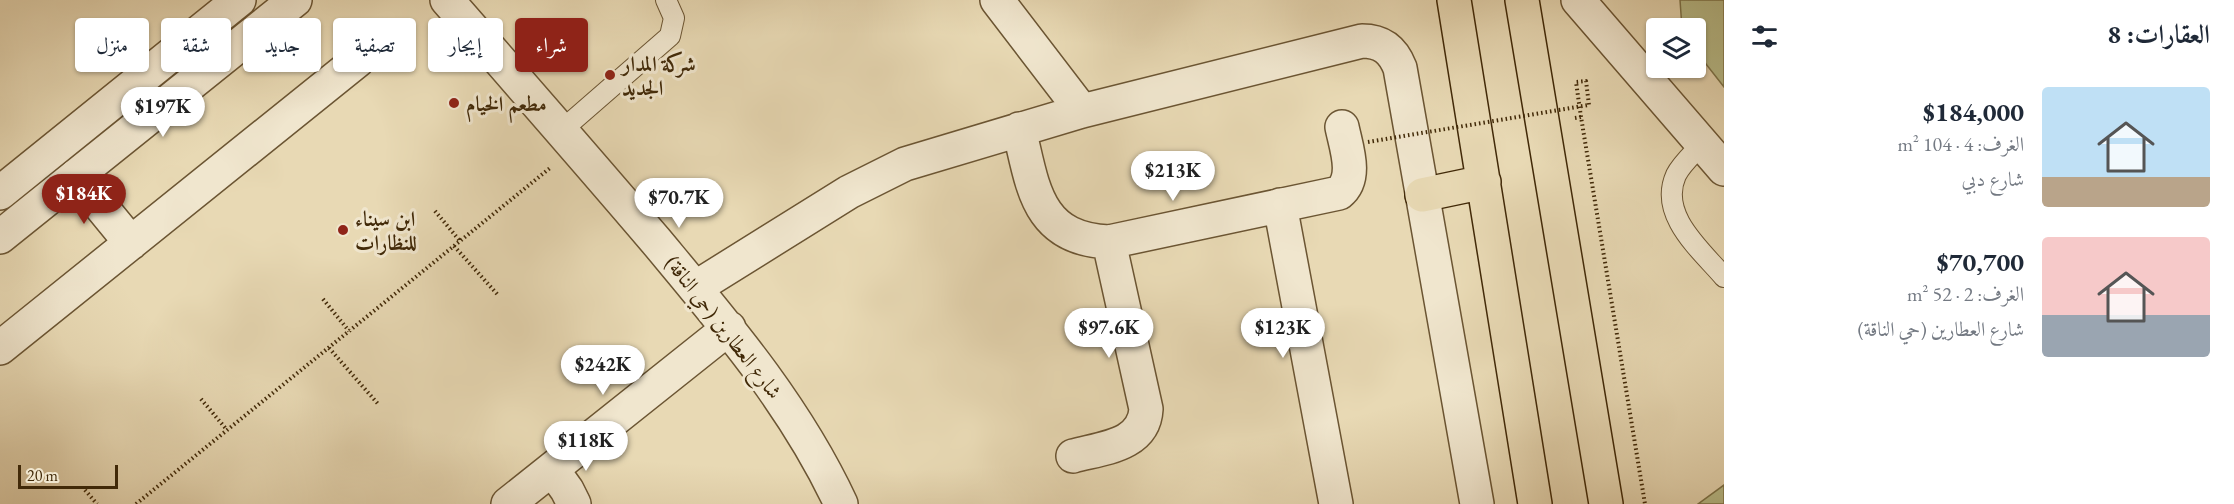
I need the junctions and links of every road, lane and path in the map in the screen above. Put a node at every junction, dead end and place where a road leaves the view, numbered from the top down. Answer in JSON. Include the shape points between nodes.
{"nodes":[{"id":1,"x":239,"y":0,"type":"edge"},
{"id":2,"x":295,"y":0,"type":"edge"},
{"id":3,"x":447,"y":0,"type":"edge"},
{"id":4,"x":666,"y":0,"type":"edge"},
{"id":5,"x":997,"y":0,"type":"edge"},
{"id":6,"x":1454,"y":0,"type":"edge"},
{"id":7,"x":1522,"y":0,"type":"edge"},
{"id":8,"x":1588,"y":4,"type":"edge"},
{"id":9,"x":343,"y":72,"type":"edge"},
{"id":10,"x":1082,"y":111,"type":"junction"},
{"id":11,"x":1581,"y":117,"type":"junction"},
{"id":12,"x":1543,"y":124,"type":"junction"},
{"id":13,"x":1019,"y":129,"type":"junction"},
{"id":14,"x":1355,"y":134,"type":"joint"},
{"id":15,"x":569,"y":139,"type":"junction"},
{"id":16,"x":1703,"y":143,"type":"junction"},
{"id":17,"x":1724,"y":168,"type":"edge"},
{"id":18,"x":76,"y":176,"type":"junction"},
{"id":19,"x":1484,"y":182,"type":"junction"},
{"id":20,"x":0,"y":193,"type":"edge"},
{"id":21,"x":1422,"y":195,"type":"junction"},
{"id":22,"x":1280,"y":205,"type":"junction"},
{"id":23,"x":435,"y":211,"type":"dead end"},
{"id":24,"x":0,"y":237,"type":"edge"},
{"id":25,"x":460,"y":241,"type":"junction"},
{"id":26,"x":1109,"y":242,"type":"junction"},
{"id":27,"x":131,"y":243,"type":"junction"},
{"id":28,"x":454,"y":246,"type":"junction"},
{"id":29,"x":1724,"y":278,"type":"edge"},
{"id":30,"x":695,"y":288,"type":"junction"},
{"id":31,"x":498,"y":295,"type":"dead end"},
{"id":32,"x":323,"y":299,"type":"dead end"},
{"id":33,"x":729,"y":328,"type":"junction"},
{"id":34,"x":349,"y":331,"type":"junction"},
{"id":35,"x":0,"y":348,"type":"edge"},
{"id":36,"x":329,"y":348,"type":"junction"},
{"id":37,"x":201,"y":399,"type":"dead end"},
{"id":38,"x":379,"y":405,"type":"dead end"},
{"id":39,"x":227,"y":430,"type":"junction"},
{"id":40,"x":1073,"y":456,"type":"dead end"},
{"id":41,"x":552,"y":469,"type":"junction"},
{"id":42,"x":84,"y":490,"type":"dead end"},
{"id":43,"x":97,"y":504,"type":"edge"},
{"id":44,"x":136,"y":504,"type":"edge"},
{"id":45,"x":508,"y":504,"type":"edge"},
{"id":46,"x":574,"y":504,"type":"edge"},
{"id":47,"x":841,"y":504,"type":"edge"},
{"id":48,"x":1336,"y":504,"type":"edge"},
{"id":49,"x":1477,"y":504,"type":"edge"},
{"id":50,"x":1535,"y":504,"type":"edge"},
{"id":51,"x":1606,"y":504,"type":"edge"},
{"id":52,"x":1645,"y":504,"type":"edge"}],
"edges":[{"from":1,"to":20,"type":"street"},
{"from":2,"to":18,"type":"street"},
{"from":3,"to":15,"type":"street","name":"شارع العطارين (حي الناقة)"},
{"from":4,"to":15,"type":"lane","via":[[674,18],[670,36]]},
{"from":5,"to":10,"type":"street"},
{"from":6,"to":19,"type":"highway"},
{"from":7,"to":12,"type":"highway"},
{"from":8,"to":16,"type":"street"},
{"from":9,"to":27,"type":"street"},
{"from":10,"to":13,"type":"street"},
{"from":10,"to":21,"type":"street","via":[[1371,41],[1390,50],[1400,68]]},
{"from":11,"to":12,"type":"path"},
{"from":11,"to":14,"type":"path","bridge":true,"via":[[1576,82],[1586,81],[1589,105]]},
{"from":11,"to":52,"type":"path"},
{"from":12,"to":51,"type":"highway"},
{"from":13,"to":26,"type":"street","via":[[1043,212],[1073,236]]},
{"from":13,"to":30,"type":"street","via":[[876,176]]},
{"from":14,"to":22,"type":"street","via":[[1347,185],[1334,195]]},
{"from":15,"to":25,"type":"path"},
{"from":15,"to":30,"type":"street","name":"شارع العطارين (حي الناقة)"},
{"from":16,"to":17,"type":"street"},
{"from":16,"to":29,"type":"lane","via":[[1676,175],[1671,198],[1684,230]]},
{"from":18,"to":24,"type":"street"},
{"from":18,"to":27,"type":"street"},
{"from":19,"to":21,"type":"highway"},
{"from":19,"to":50,"type":"highway"},
{"from":21,"to":49,"type":"street"},
{"from":22,"to":26,"type":"street"},
{"from":22,"to":48,"type":"street"},
{"from":23,"to":25,"type":"path"},
{"from":25,"to":28,"type":"path"},
{"from":26,"to":40,"type":"street","via":[[1146,419],[1129,441]]},
{"from":27,"to":35,"type":"street"},
{"from":28,"to":31,"type":"path"},
{"from":28,"to":34,"type":"path"},
{"from":30,"to":33,"type":"street","name":"شارع العطارين (حي الناقة)"},
{"from":32,"to":34,"type":"path"},
{"from":33,"to":41,"type":"street"},
{"from":33,"to":47,"type":"street","name":"شارع العطارين (حي الناقة)","via":[[776,389]]},
{"from":34,"to":36,"type":"path"},
{"from":36,"to":38,"type":"path"},
{"from":36,"to":39,"type":"path"},
{"from":37,"to":39,"type":"path"},
{"from":39,"to":44,"type":"path"},
{"from":41,"to":45,"type":"street"},
{"from":41,"to":46,"type":"street"},
{"from":42,"to":43,"type":"path"}]}
